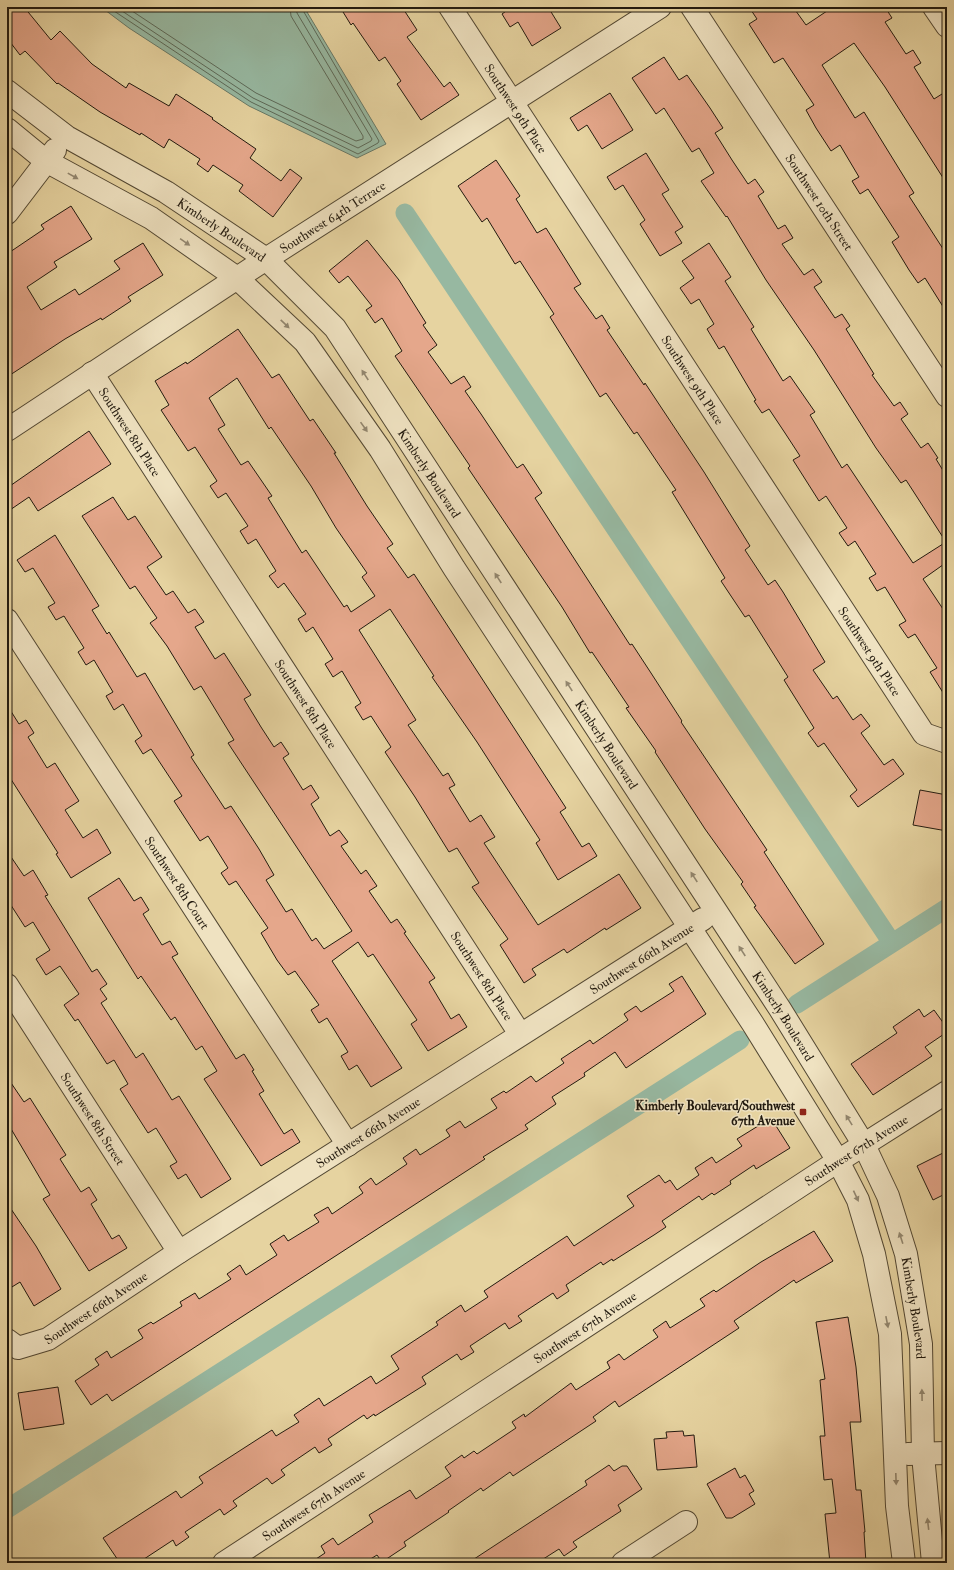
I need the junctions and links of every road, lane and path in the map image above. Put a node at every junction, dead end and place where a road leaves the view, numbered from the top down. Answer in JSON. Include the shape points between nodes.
{"nodes":[{"id":1,"x":450,"y":7,"type":"edge"},
{"id":2,"x":660,"y":7,"type":"edge"},
{"id":3,"x":692,"y":7,"type":"edge"},
{"id":4,"x":934,"y":7,"type":"edge"},
{"id":5,"x":947,"y":26,"type":"edge"},
{"id":6,"x":7,"y":91,"type":"edge"},
{"id":7,"x":512,"y":103,"type":"junction"},
{"id":8,"x":7,"y":129,"type":"edge"},
{"id":9,"x":67,"y":137,"type":"junction"},
{"id":10,"x":46,"y":161,"type":"junction"},
{"id":11,"x":7,"y":213,"type":"edge"},
{"id":12,"x":266,"y":260,"type":"junction"},
{"id":13,"x":237,"y":278,"type":"junction"},
{"id":14,"x":92,"y":373,"type":"junction"},
{"id":15,"x":947,"y":396,"type":"edge"},
{"id":16,"x":7,"y":430,"type":"edge"},
{"id":17,"x":480,"y":551,"type":"junction"},
{"id":18,"x":454,"y":568,"type":"junction"},
{"id":19,"x":7,"y":620,"type":"edge"},
{"id":20,"x":946,"y":742,"type":"edge"},
{"id":21,"x":715,"y":910,"type":"junction"},
{"id":22,"x":691,"y":928,"type":"junction"},
{"id":23,"x":7,"y":985,"type":"edge"},
{"id":24,"x":520,"y":1034,"type":"junction"},
{"id":25,"x":947,"y":1092,"type":"edge"},
{"id":26,"x":348,"y":1145,"type":"junction"},
{"id":27,"x":864,"y":1145,"type":"junction"},
{"id":28,"x":838,"y":1161,"type":"junction"},
{"id":29,"x":179,"y":1252,"type":"junction"},
{"id":30,"x":12,"y":1344,"type":"edge"},
{"id":31,"x":895,"y":1453,"type":"junction"},
{"id":32,"x":947,"y":1453,"type":"edge"},
{"id":33,"x":923,"y":1455,"type":"junction"},
{"id":34,"x":686,"y":1522,"type":"dead end"},
{"id":35,"x":224,"y":1563,"type":"edge"},
{"id":36,"x":623,"y":1563,"type":"edge"},
{"id":37,"x":904,"y":1563,"type":"edge"},
{"id":38,"x":933,"y":1563,"type":"edge"}],
"edges":[{"from":1,"to":7,"type":"street","name":"Southwest 9th Place"},
{"from":2,"to":7,"type":"street","name":"Southwest 64th Terrace"},
{"from":3,"to":15,"type":"street","name":"Southwest 10th Street"},
{"from":4,"to":5,"type":"street"},
{"from":6,"to":9,"type":"street","name":"Kimberly Boulevard"},
{"from":7,"to":12,"type":"street","name":"Southwest 64th Terrace"},
{"from":7,"to":20,"type":"street","name":"Southwest 9th Place","via":[[924,734]]},
{"from":8,"to":10,"type":"street","name":"Kimberly Boulevard"},
{"from":9,"to":10,"type":"street"},
{"from":9,"to":12,"type":"street","name":"Kimberly Boulevard","via":[[166,192]]},
{"from":10,"to":11,"type":"street"},
{"from":10,"to":13,"type":"street","name":"Kimberly Boulevard","one_way":true,"via":[[151,218]]},
{"from":12,"to":13,"type":"street","name":"Southwest 64th Terrace"},
{"from":17,"to":12,"type":"street","name":"Kimberly Boulevard","one_way":true,"via":[[335,328]]},
{"from":13,"to":14,"type":"street","name":"Southwest 64th Terrace"},
{"from":13,"to":18,"type":"street","name":"Kimberly Boulevard","one_way":true,"via":[[305,342],[380,449]]},
{"from":14,"to":16,"type":"street","name":"Southwest 64th Terrace"},
{"from":14,"to":24,"type":"street","name":"Southwest 8th Place"},
{"from":17,"to":18,"type":"street"},
{"from":21,"to":17,"type":"street","name":"Kimberly Boulevard","one_way":true},
{"from":18,"to":22,"type":"street","name":"Kimberly Boulevard"},
{"from":19,"to":26,"type":"street","name":"Southwest 8th Court"},
{"from":21,"to":22,"type":"street","name":"Southwest 66th Avenue"},
{"from":27,"to":21,"type":"street","name":"Kimberly Boulevard","one_way":true},
{"from":22,"to":24,"type":"street","name":"Southwest 66th Avenue"},
{"from":22,"to":28,"type":"street","name":"Kimberly Boulevard"},
{"from":23,"to":29,"type":"street","name":"Southwest 8th Street"},
{"from":24,"to":26,"type":"street","name":"Southwest 66th Avenue"},
{"from":25,"to":27,"type":"street","name":"Southwest 67th Avenue"},
{"from":26,"to":29,"type":"street","name":"Southwest 66th Avenue"},
{"from":27,"to":28,"type":"street","name":"Southwest 67th Avenue"},
{"from":33,"to":27,"type":"street","name":"Kimberly Boulevard","one_way":true,"via":[[921,1344],[906,1254],[888,1196]]},
{"from":28,"to":31,"type":"street","name":"Kimberly Boulevard","one_way":true,"via":[[858,1200],[874,1254],[890,1334]]},
{"from":28,"to":35,"type":"street","name":"Southwest 67th Avenue"},
{"from":29,"to":30,"type":"street","name":"Southwest 66th Avenue","via":[[48,1339]]},
{"from":31,"to":33,"type":"street"},
{"from":31,"to":37,"type":"street","name":"Kimberly Boulevard","one_way":true,"via":[[897,1506]]},
{"from":32,"to":33,"type":"street"},
{"from":38,"to":33,"type":"street","name":"Kimberly Boulevard","one_way":true},
{"from":34,"to":36,"type":"street"}]}
